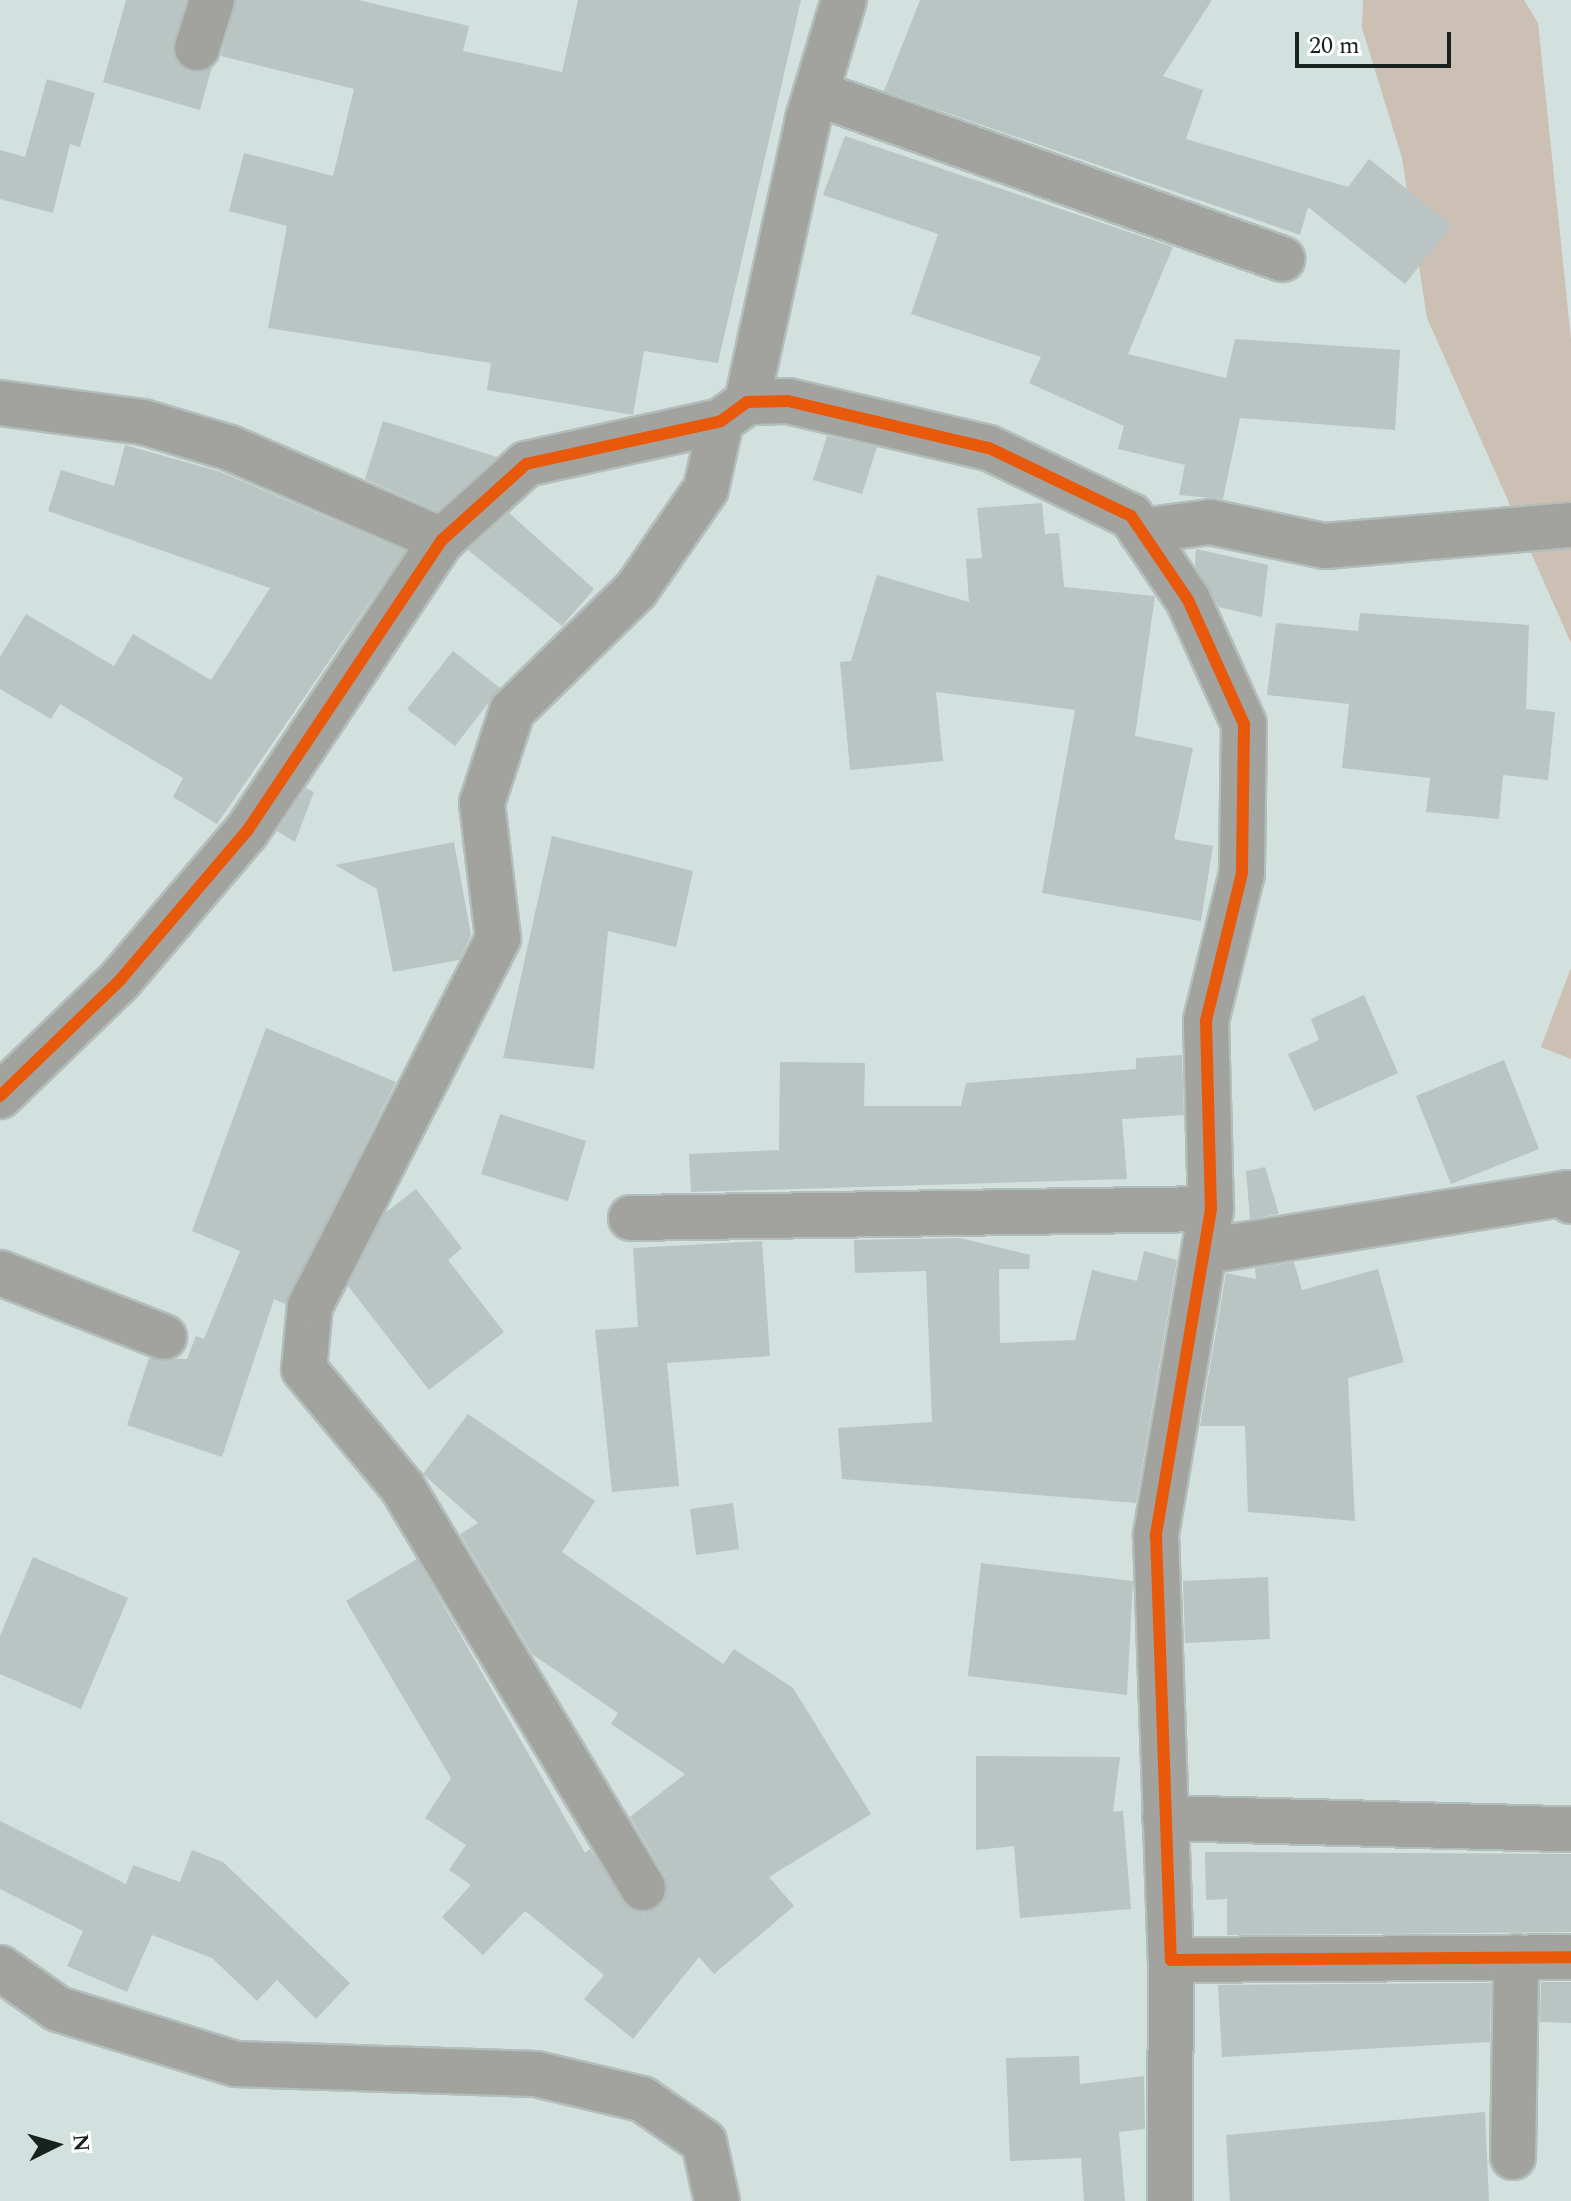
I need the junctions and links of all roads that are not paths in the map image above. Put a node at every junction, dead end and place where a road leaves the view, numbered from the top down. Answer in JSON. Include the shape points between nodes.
{"nodes":[{"id":1,"x":212,"y":0,"type":"edge"},
{"id":2,"x":844,"y":0,"type":"edge"},
{"id":3,"x":197,"y":48,"type":"dead end"},
{"id":4,"x":816,"y":93,"type":"junction"},
{"id":5,"x":1282,"y":259,"type":"dead end"},
{"id":6,"x":0,"y":403,"type":"edge"},
{"id":7,"x":734,"y":412,"type":"junction"},
{"id":8,"x":1571,"y":525,"type":"edge"},
{"id":9,"x":1141,"y":531,"type":"junction"},
{"id":10,"x":442,"y":540,"type":"junction"},
{"id":11,"x":0,"y":1096,"type":"edge"},
{"id":12,"x":1571,"y":1201,"type":"edge"},
{"id":13,"x":631,"y":1218,"type":"dead end"},
{"id":14,"x":1208,"y":1230,"type":"junction"},
{"id":15,"x":0,"y":1273,"type":"edge"},
{"id":16,"x":164,"y":1337,"type":"dead end"},
{"id":17,"x":1165,"y":1818,"type":"junction"},
{"id":18,"x":1571,"y":1829,"type":"edge"},
{"id":19,"x":643,"y":1888,"type":"dead end"},
{"id":20,"x":1516,"y":1957,"type":"junction"},
{"id":21,"x":1571,"y":1957,"type":"edge"},
{"id":22,"x":1171,"y":1960,"type":"junction"},
{"id":23,"x":0,"y":1968,"type":"edge"},
{"id":24,"x":1513,"y":2157,"type":"dead end"},
{"id":25,"x":717,"y":2201,"type":"edge"},
{"id":26,"x":1170,"y":2201,"type":"edge"}],
"edges":[{"from":1,"to":3,"type":"street"},
{"from":2,"to":4,"type":"street"},
{"from":4,"to":5,"type":"street"},
{"from":4,"to":7,"type":"street"},
{"from":6,"to":10,"type":"street","via":[[143,422],[230,448]]},
{"from":7,"to":9,"type":"street","via":[[788,401],[989,448],[1131,516]]},
{"from":7,"to":10,"type":"street","via":[[526,464]]},
{"from":7,"to":19,"type":"street","via":[[706,489],[636,590],[512,711],[482,803],[498,938],[310,1306],[304,1369],[403,1488]]},
{"from":8,"to":9,"type":"street","via":[[1325,546],[1210,522]]},
{"from":9,"to":14,"type":"street","via":[[1188,600],[1244,724],[1242,873],[1206,1021]]},
{"from":10,"to":11,"type":"street","via":[[247,831],[120,980]]},
{"from":12,"to":14,"type":"street","via":[[1567,1193]]},
{"from":13,"to":14,"type":"street"},
{"from":14,"to":17,"type":"street","via":[[1156,1535]]},
{"from":15,"to":16,"type":"street"},
{"from":17,"to":18,"type":"street"},
{"from":17,"to":22,"type":"street"},
{"from":20,"to":21,"type":"street"},
{"from":20,"to":22,"type":"street"},
{"from":20,"to":24,"type":"street"},
{"from":22,"to":26,"type":"street"},
{"from":23,"to":25,"type":"street","via":[[58,2009],[236,2064],[536,2074],[642,2099],[704,2142]]}]}
